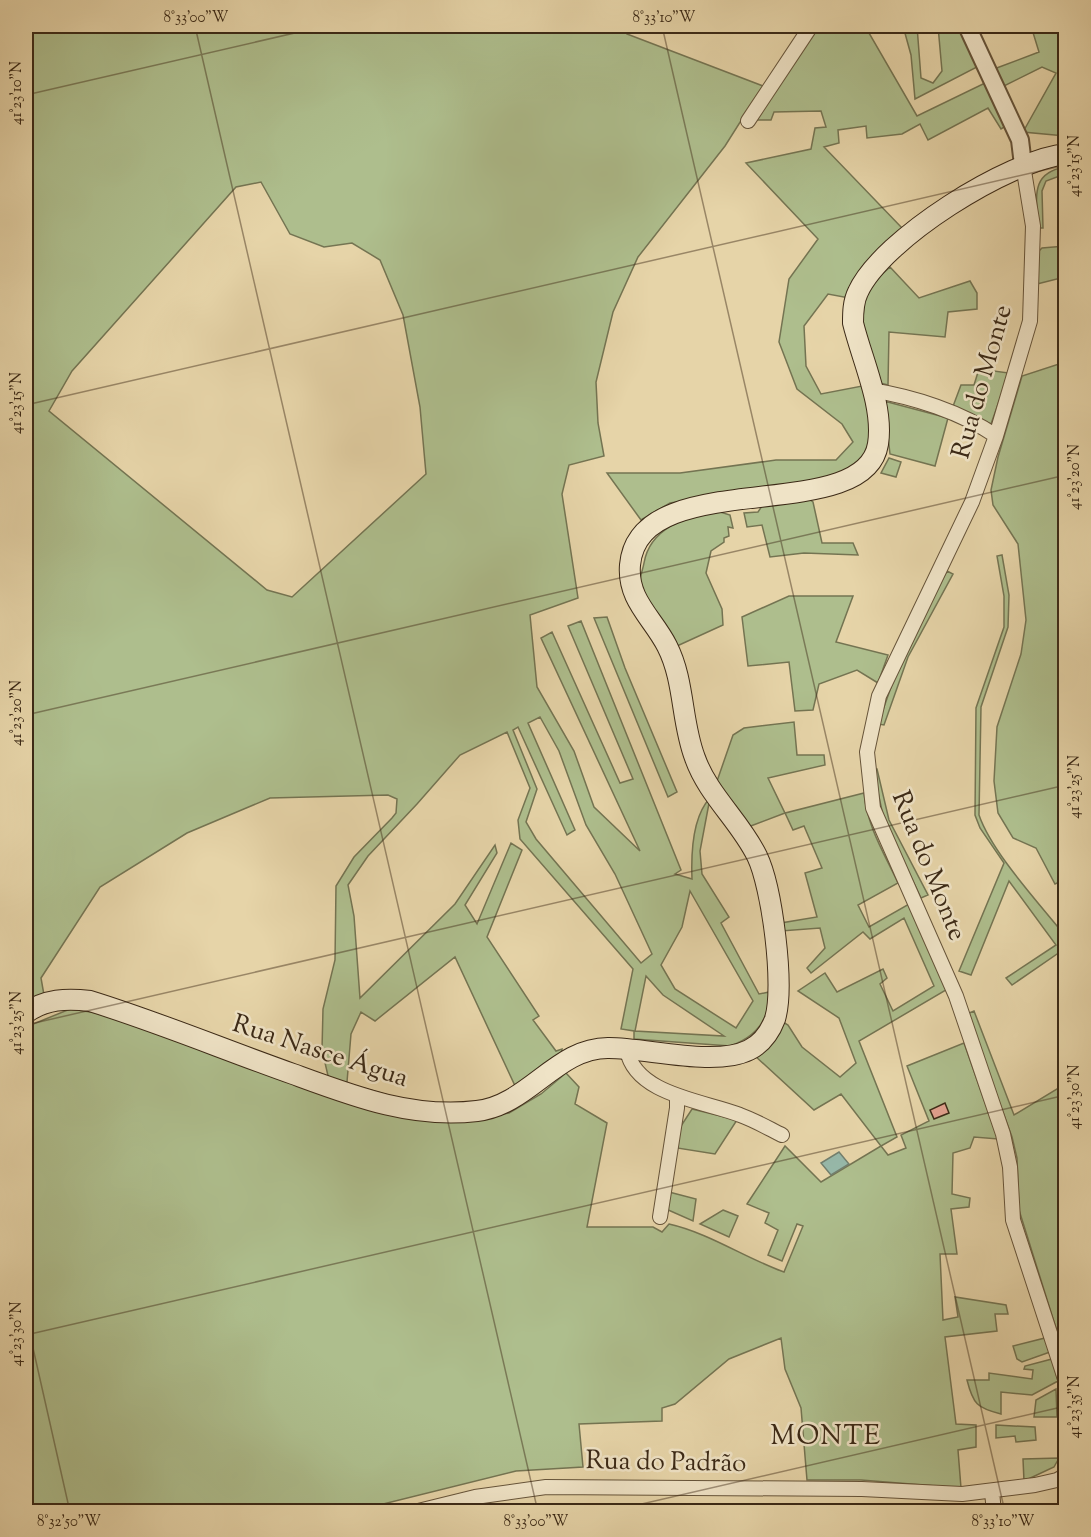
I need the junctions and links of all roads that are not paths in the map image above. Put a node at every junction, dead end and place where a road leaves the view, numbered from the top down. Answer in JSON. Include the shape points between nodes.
{"nodes":[{"id":1,"x":811,"y":26,"type":"edge"},
{"id":2,"x":967,"y":26,"type":"edge"},
{"id":3,"x":748,"y":121,"type":"dead end"},
{"id":4,"x":1065,"y":154,"type":"edge"},
{"id":5,"x":1023,"y":165,"type":"junction"},
{"id":6,"x":871,"y":390,"type":"junction"},
{"id":7,"x":996,"y":436,"type":"junction"},
{"id":8,"x":26,"y":1013,"type":"edge"},
{"id":9,"x":627,"y":1050,"type":"junction"},
{"id":10,"x":677,"y":1096,"type":"junction"},
{"id":11,"x":782,"y":1135,"type":"dead end"},
{"id":12,"x":660,"y":1217,"type":"dead end"},
{"id":13,"x":1065,"y":1382,"type":"edge"},
{"id":14,"x":1065,"y":1475,"type":"edge"},
{"id":15,"x":992,"y":1492,"type":"junction"},
{"id":16,"x":414,"y":1512,"type":"edge"},
{"id":17,"x":994,"y":1512,"type":"edge"}],
"edges":[{"from":1,"to":3,"type":"street"},
{"from":2,"to":5,"type":"street","via":[[1020,140]]},
{"from":4,"to":5,"type":"main road","name":"Rua Nasce Água"},
{"from":5,"to":6,"type":"main road","name":"Rua Nasce Água","via":[[934,216],[893,250],[859,290],[853,323]]},
{"from":5,"to":7,"type":"street","name":"Rua do Monte","via":[[1033,226],[1030,321]]},
{"from":6,"to":7,"type":"street","via":[[933,406]]},
{"from":6,"to":9,"type":"main road","name":"Rua Nasce Água","via":[[879,442],[872,462],[858,474],[834,484],[666,516],[645,530],[632,555],[631,586],[673,661],[693,754],[765,875],[778,997],[776,1017],[768,1032],[758,1045],[739,1054]]},
{"from":7,"to":13,"type":"street","name":"Rua do Monte","via":[[958,535],[879,696],[867,752],[873,808],[956,996],[1003,1134],[1010,1167],[1013,1220]]},
{"from":8,"to":9,"type":"main road","name":"Rua Nasce Água","via":[[42,1003],[58,1000],[90,1001],[380,1105],[444,1113],[504,1105],[582,1053],[612,1047]]},
{"from":9,"to":10,"type":"street","via":[[629,1062],[640,1076]]},
{"from":10,"to":11,"type":"street","via":[[740,1114]]},
{"from":10,"to":12,"type":"street"},
{"from":14,"to":15,"type":"street","via":[[1057,1480]]},
{"from":15,"to":16,"type":"street","name":"Rua do Padrão","via":[[546,1487],[475,1497]]},
{"from":15,"to":17,"type":"street"}]}
